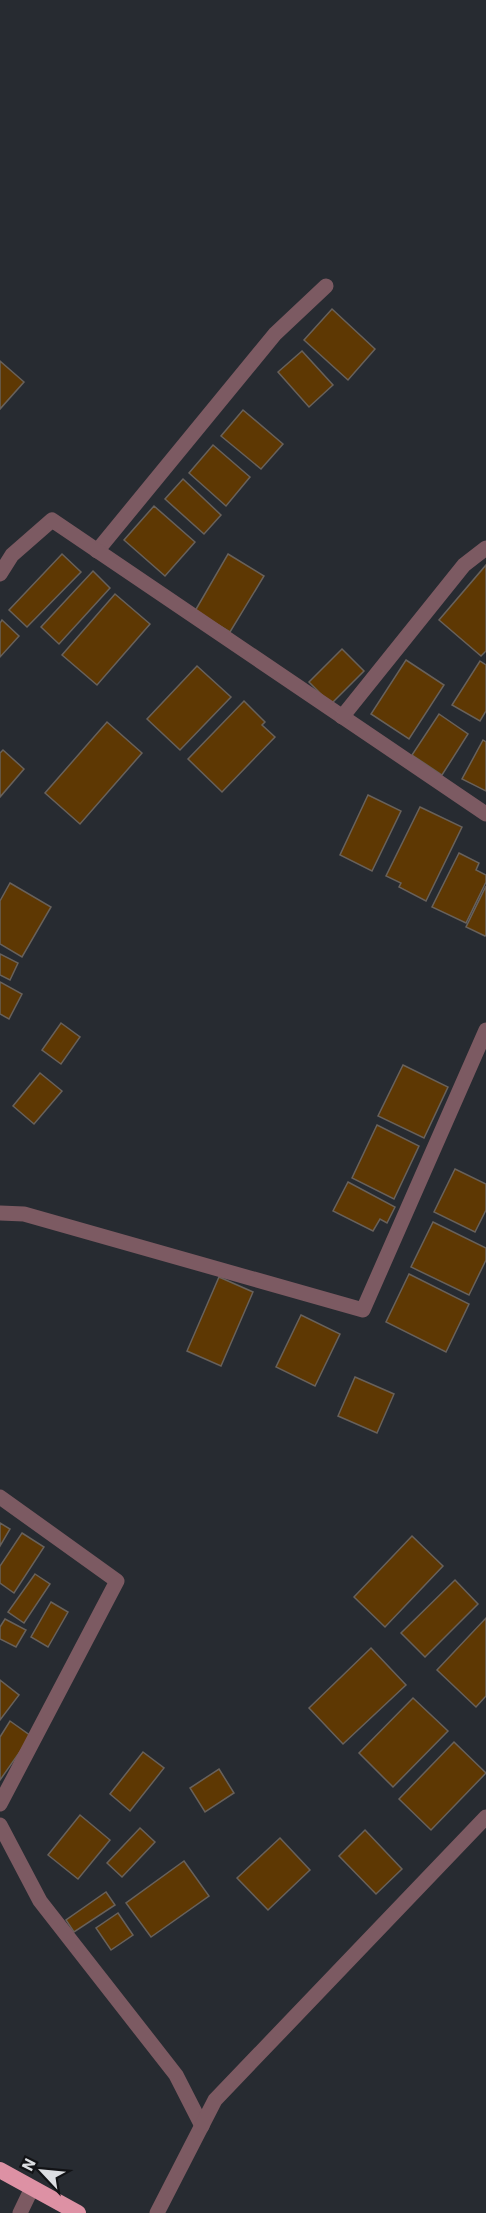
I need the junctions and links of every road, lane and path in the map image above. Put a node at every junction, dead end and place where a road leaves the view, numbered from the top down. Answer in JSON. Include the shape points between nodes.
{"nodes":[{"id":1,"x":326,"y":286,"type":"dead end"},
{"id":2,"x":486,"y":548,"type":"edge"},
{"id":3,"x":97,"y":551,"type":"junction"},
{"id":4,"x":0,"y":574,"type":"edge"},
{"id":5,"x":342,"y":717,"type":"junction"},
{"id":6,"x":486,"y":814,"type":"edge"},
{"id":7,"x":486,"y":1030,"type":"edge"},
{"id":8,"x":0,"y":1213,"type":"edge"},
{"id":9,"x":0,"y":1497,"type":"edge"},
{"id":10,"x":0,"y":1804,"type":"edge"},
{"id":11,"x":486,"y":1817,"type":"edge"},
{"id":12,"x":0,"y":1825,"type":"edge"},
{"id":13,"x":202,"y":2126,"type":"junction"},
{"id":14,"x":0,"y":2170,"type":"edge"},
{"id":15,"x":32,"y":2188,"type":"junction"},
{"id":16,"x":20,"y":2213,"type":"edge"},
{"id":17,"x":78,"y":2213,"type":"edge"},
{"id":18,"x":157,"y":2213,"type":"edge"}],
"edges":[{"from":1,"to":3,"type":"street","via":[[275,334]]},
{"from":2,"to":5,"type":"street","via":[[464,565]]},
{"from":3,"to":4,"type":"street","via":[[52,520],[12,555]]},
{"from":3,"to":5,"type":"street"},
{"from":5,"to":6,"type":"street"},
{"from":7,"to":8,"type":"street","via":[[363,1310],[24,1214]]},
{"from":9,"to":10,"type":"street","via":[[117,1581]]},
{"from":11,"to":13,"type":"street","via":[[215,2100]]},
{"from":12,"to":13,"type":"street","via":[[40,1901],[177,2075]]},
{"from":13,"to":18,"type":"street"},
{"from":14,"to":15,"type":"highway"},
{"from":15,"to":16,"type":"street"},
{"from":15,"to":17,"type":"highway"}]}
